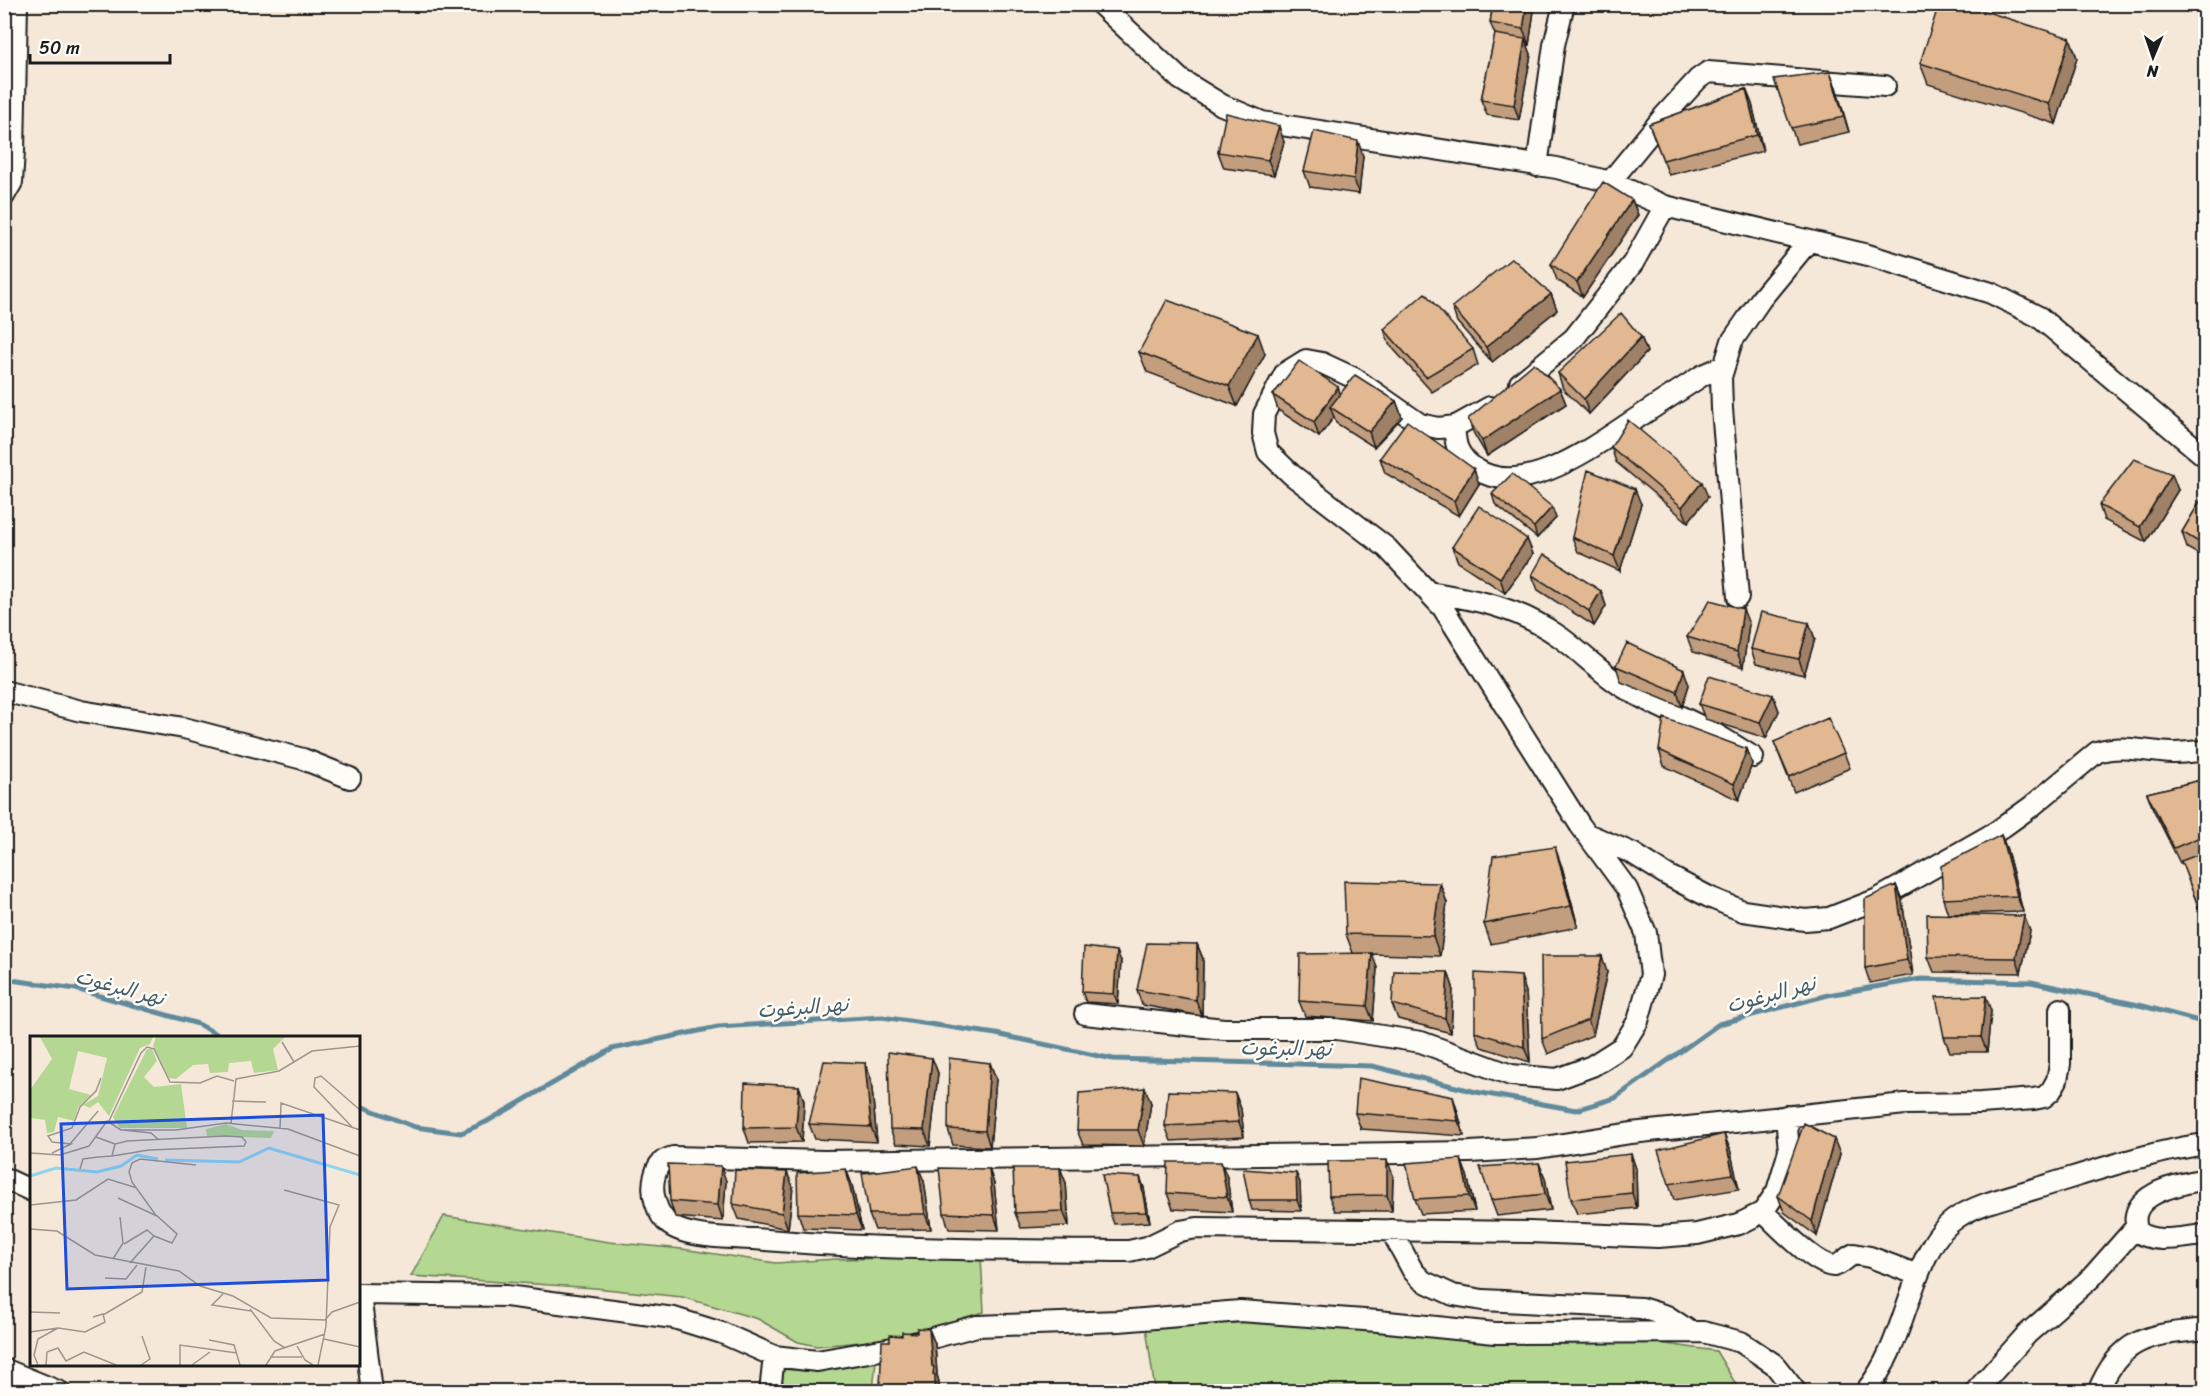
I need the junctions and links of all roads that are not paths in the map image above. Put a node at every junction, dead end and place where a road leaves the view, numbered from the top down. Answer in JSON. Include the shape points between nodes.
{"nodes":[{"id":1,"x":17,"y":4,"type":"edge"},
{"id":2,"x":1100,"y":4,"type":"edge"},
{"id":3,"x":1564,"y":4,"type":"edge"},
{"id":4,"x":1885,"y":86,"type":"dead end"},
{"id":5,"x":1537,"y":166,"type":"junction"},
{"id":6,"x":1610,"y":182,"type":"junction"},
{"id":7,"x":4,"y":196,"type":"edge"},
{"id":8,"x":1665,"y":206,"type":"junction"},
{"id":9,"x":1808,"y":242,"type":"junction"},
{"id":10,"x":1724,"y":366,"type":"junction"},
{"id":11,"x":1454,"y":426,"type":"junction"},
{"id":12,"x":2205,"y":457,"type":"edge"},
{"id":13,"x":1428,"y":592,"type":"junction"},
{"id":14,"x":1738,"y":597,"type":"dead end"},
{"id":15,"x":4,"y":691,"type":"edge"},
{"id":16,"x":2205,"y":751,"type":"edge"},
{"id":17,"x":1753,"y":757,"type":"dead end"},
{"id":18,"x":350,"y":778,"type":"dead end"},
{"id":19,"x":1587,"y":834,"type":"junction"},
{"id":20,"x":2060,"y":1009,"type":"dead end"},
{"id":21,"x":1085,"y":1014,"type":"dead end"},
{"id":22,"x":1786,"y":1116,"type":"junction"},
{"id":23,"x":2205,"y":1144,"type":"edge"},
{"id":24,"x":4,"y":1178,"type":"edge"},
{"id":25,"x":2205,"y":1179,"type":"edge"},
{"id":26,"x":30,"y":1190,"type":"edge"},
{"id":27,"x":1763,"y":1212,"type":"junction"},
{"id":28,"x":2136,"y":1227,"type":"junction"},
{"id":29,"x":1391,"y":1230,"type":"junction"},
{"id":30,"x":2205,"y":1235,"type":"edge"},
{"id":31,"x":1918,"y":1275,"type":"junction"},
{"id":32,"x":360,"y":1294,"type":"edge"},
{"id":33,"x":360,"y":1302,"type":"edge"},
{"id":34,"x":2205,"y":1329,"type":"edge"},
{"id":35,"x":1691,"y":1332,"type":"junction"},
{"id":36,"x":774,"y":1356,"type":"junction"},
{"id":37,"x":4,"y":1369,"type":"edge"},
{"id":38,"x":60,"y":1392,"type":"edge"},
{"id":39,"x":372,"y":1392,"type":"edge"},
{"id":40,"x":771,"y":1392,"type":"edge"},
{"id":41,"x":1796,"y":1392,"type":"edge"},
{"id":42,"x":1865,"y":1392,"type":"edge"},
{"id":43,"x":1975,"y":1392,"type":"edge"},
{"id":44,"x":2098,"y":1392,"type":"edge"}],
"edges":[{"from":1,"to":7,"type":"street","via":[[12,182]]},
{"from":2,"to":5,"type":"street","via":[[1180,79],[1222,105],[1262,122]]},
{"from":3,"to":5,"type":"street","via":[[1554,45]]},
{"from":4,"to":6,"type":"street","via":[[1708,72],[1664,116]]},
{"from":5,"to":6,"type":"street"},
{"from":6,"to":8,"type":"street"},
{"from":8,"to":9,"type":"street"},
{"from":8,"to":11,"type":"street","via":[[1633,263],[1574,338],[1497,403]]},
{"from":9,"to":10,"type":"street","via":[[1742,326]]},
{"from":9,"to":12,"type":"street","via":[[1962,283],[2020,306],[2058,332]]},
{"from":10,"to":11,"type":"street","via":[[1703,375],[1578,456],[1518,478],[1487,476],[1469,464],[1458,449]]},
{"from":10,"to":14,"type":"street","via":[[1722,409]]},
{"from":11,"to":13,"type":"street","via":[[1420,424],[1354,378],[1306,360],[1285,373],[1264,414],[1268,452],[1387,548]]},
{"from":13,"to":17,"type":"street","via":[[1482,600],[1535,621],[1619,685]]},
{"from":13,"to":19,"type":"street","via":[[1443,608]]},
{"from":15,"to":18,"type":"street","via":[[81,711],[184,728],[303,759]]},
{"from":16,"to":19,"type":"street","via":[[2174,753],[2129,748],[2097,752],[1996,832],[1878,899],[1829,918],[1805,920],[1743,911]]},
{"from":19,"to":21,"type":"street","via":[[1627,889],[1646,933],[1651,975],[1638,1021],[1622,1047],[1592,1066],[1557,1079],[1511,1075],[1420,1042],[1337,1029],[1224,1029]]},
{"from":20,"to":22,"type":"street","via":[[2060,1064],[2057,1080],[2044,1097],[1905,1104]]},
{"from":22,"to":27,"type":"street","via":[[1788,1151],[1777,1191]]},
{"from":22,"to":29,"type":"street","via":[[1538,1148],[1470,1152],[836,1161],[673,1157],[659,1164],[653,1190],[664,1219],[686,1232],[832,1246],[1129,1251],[1188,1229]]},
{"from":23,"to":31,"type":"street","via":[[2126,1161],[1980,1206],[1941,1230]]},
{"from":24,"to":26,"type":"street"},
{"from":25,"to":28,"type":"street","via":[[2146,1198],[2138,1210]]},
{"from":27,"to":29,"type":"street","via":[[1739,1224],[1696,1234],[1658,1237]]},
{"from":27,"to":31,"type":"street","via":[[1826,1264],[1834,1266],[1854,1254]]},
{"from":28,"to":30,"type":"street","via":[[2142,1235],[2156,1238]]},
{"from":28,"to":43,"type":"street","via":[[2091,1278],[2027,1334]]},
{"from":29,"to":35,"type":"street","via":[[1413,1271],[1423,1281],[1453,1295],[1641,1308],[1667,1316]]},
{"from":31,"to":42,"type":"street","via":[[1892,1345],[1876,1379]]},
{"from":32,"to":36,"type":"street","via":[[506,1296],[674,1318],[722,1333]]},
{"from":33,"to":39,"type":"street"},
{"from":34,"to":44,"type":"street","via":[[2145,1339],[2117,1357]]},
{"from":35,"to":36,"type":"street","via":[[1495,1333],[1240,1311],[1119,1322],[977,1326],[839,1358],[817,1361]]},
{"from":35,"to":41,"type":"street","via":[[1741,1342],[1774,1364]]},
{"from":36,"to":40,"type":"street"},
{"from":37,"to":38,"type":"street"}]}
